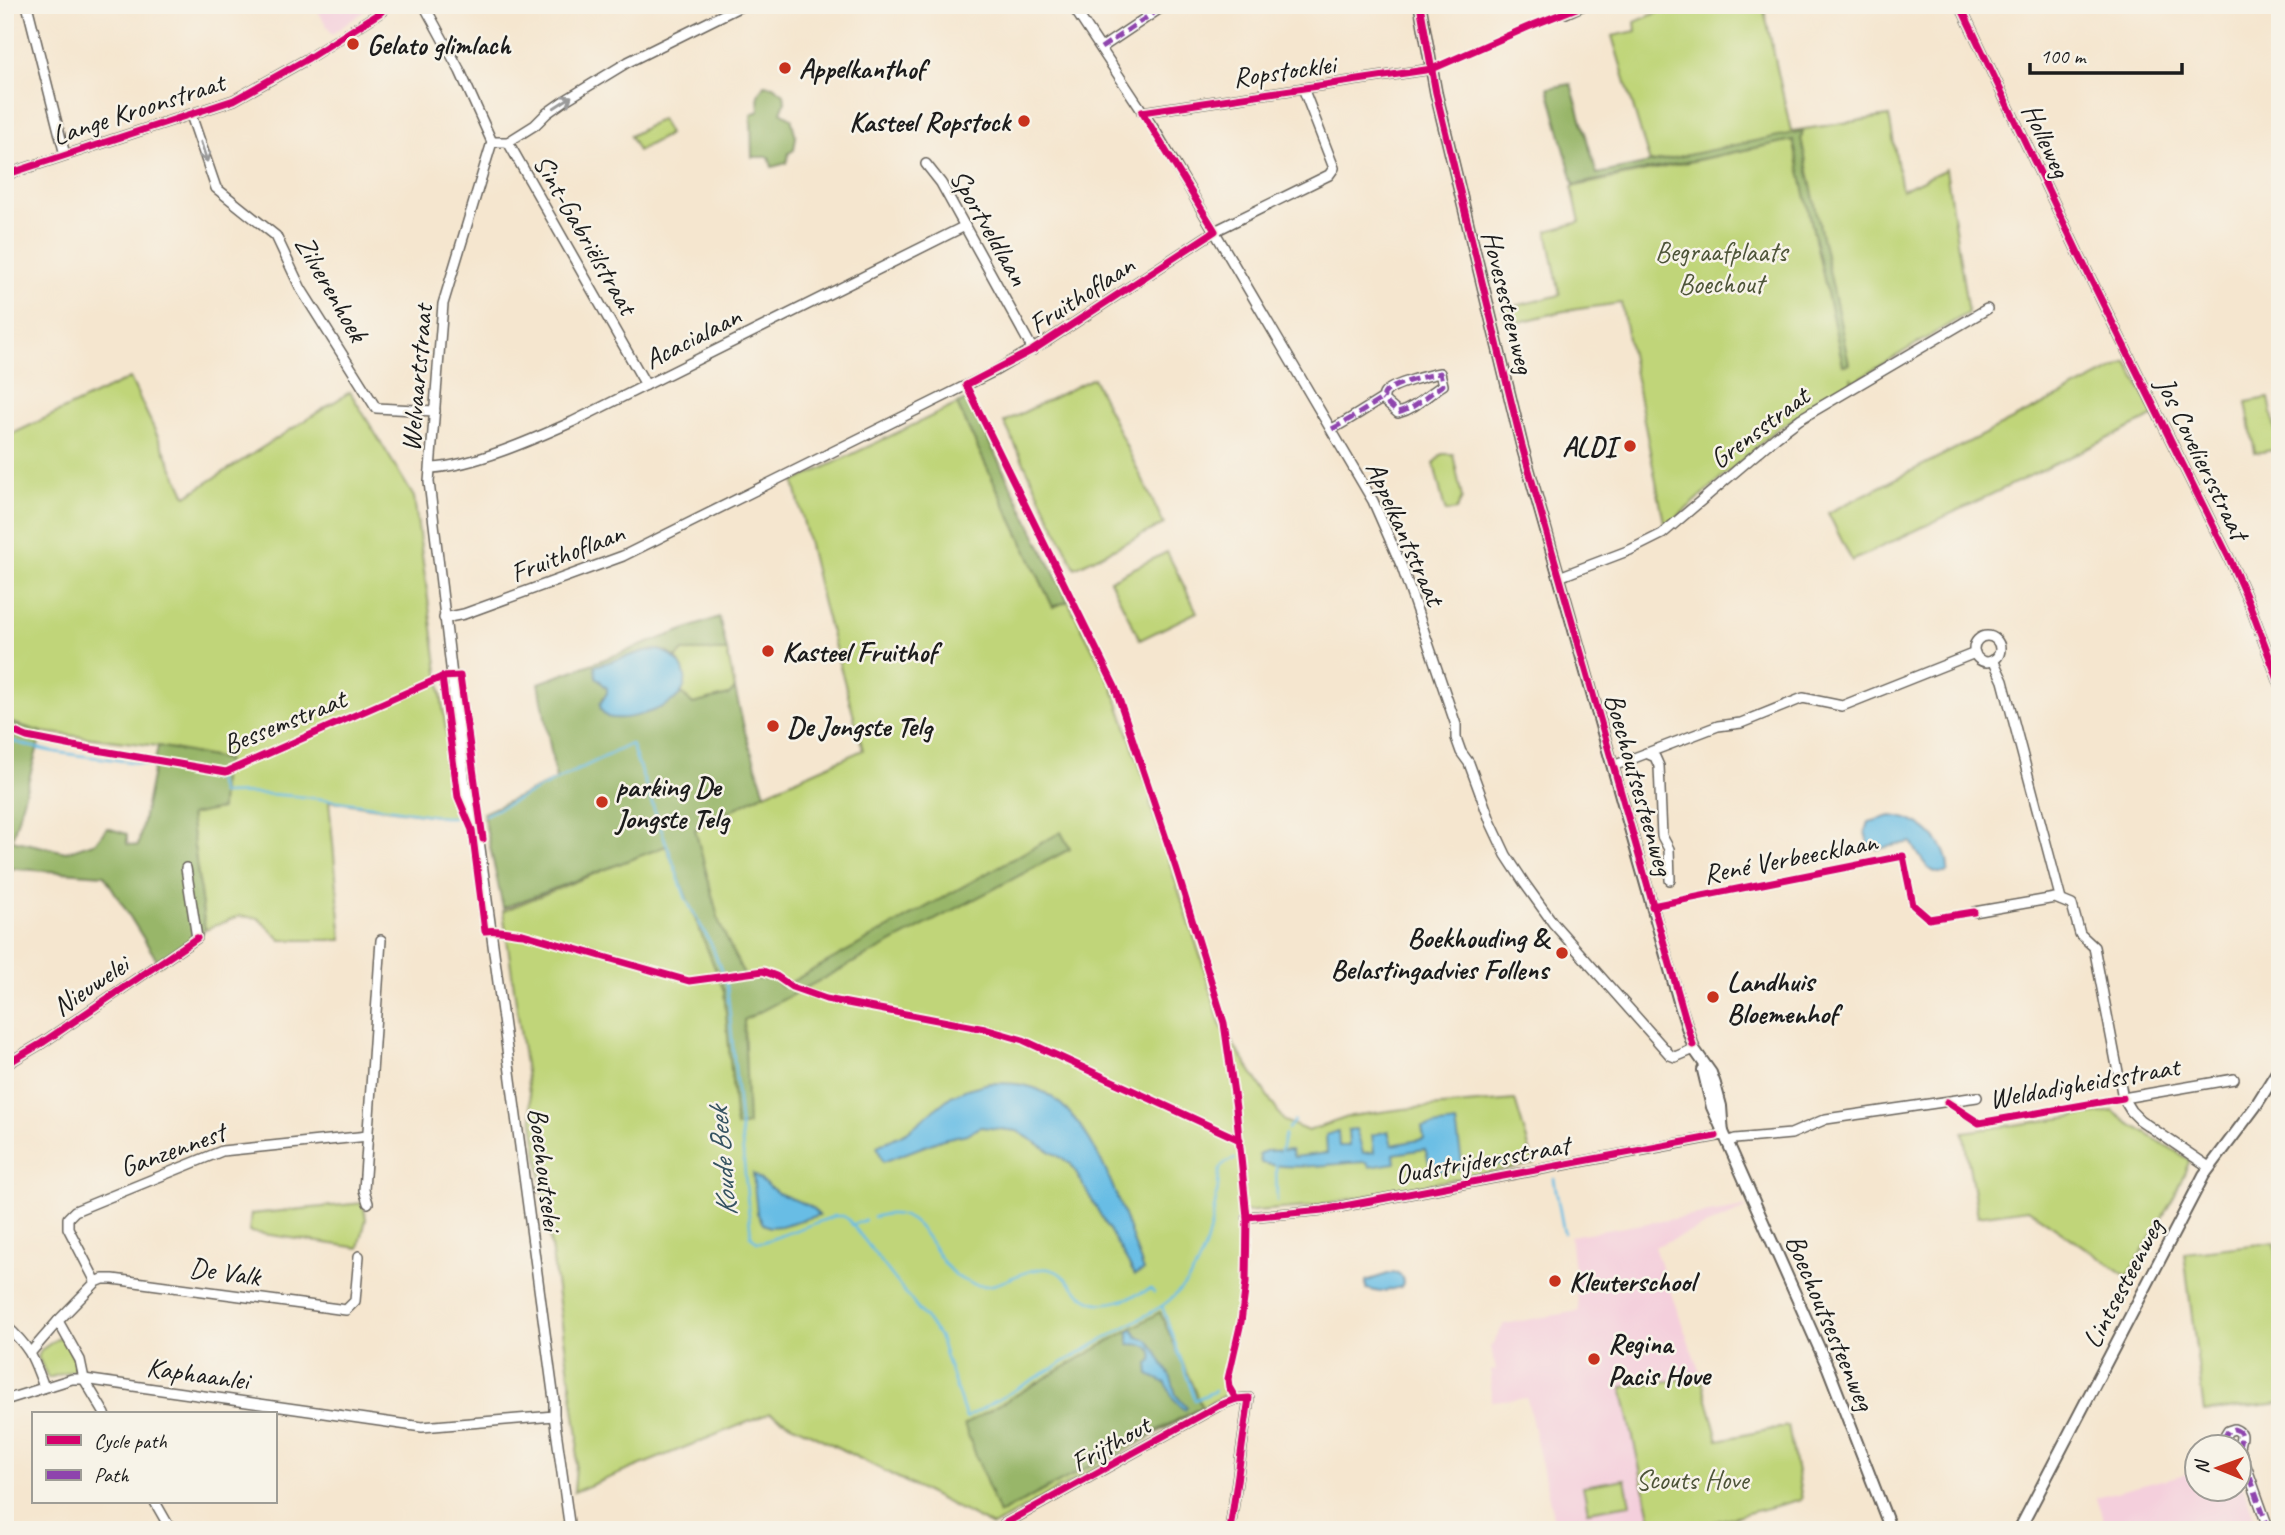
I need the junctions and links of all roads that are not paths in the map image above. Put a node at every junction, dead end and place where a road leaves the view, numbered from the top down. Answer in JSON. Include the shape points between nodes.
{"nodes":[{"id":1,"x":27,"y":5,"type":"edge"},
{"id":2,"x":387,"y":5,"type":"edge"},
{"id":3,"x":424,"y":5,"type":"edge"},
{"id":4,"x":743,"y":5,"type":"edge"},
{"id":5,"x":1072,"y":5,"type":"edge"},
{"id":6,"x":1165,"y":5,"type":"edge"},
{"id":7,"x":1420,"y":5,"type":"edge"},
{"id":8,"x":1584,"y":5,"type":"edge"},
{"id":9,"x":1961,"y":5,"type":"edge"},
{"id":10,"x":1566,"y":13,"type":"dead end"},
{"id":11,"x":1101,"y":48,"type":"junction"},
{"id":12,"x":1432,"y":69,"type":"junction"},
{"id":13,"x":1304,"y":88,"type":"junction"},
{"id":14,"x":1142,"y":112,"type":"junction"},
{"id":15,"x":191,"y":115,"type":"junction"},
{"id":16,"x":492,"y":142,"type":"junction"},
{"id":17,"x":508,"y":142,"type":"junction"},
{"id":18,"x":65,"y":155,"type":"junction"},
{"id":19,"x":926,"y":164,"type":"dead end"},
{"id":20,"x":5,"y":175,"type":"edge"},
{"id":21,"x":965,"y":226,"type":"junction"},
{"id":22,"x":1215,"y":231,"type":"junction"},
{"id":23,"x":2079,"y":255,"type":"joint"},
{"id":24,"x":1987,"y":309,"type":"dead end"},
{"id":25,"x":1033,"y":350,"type":"junction"},
{"id":26,"x":646,"y":385,"type":"junction"},
{"id":27,"x":1382,"y":399,"type":"junction"},
{"id":28,"x":435,"y":411,"type":"junction"},
{"id":29,"x":1332,"y":429,"type":"junction"},
{"id":30,"x":432,"y":468,"type":"junction"},
{"id":31,"x":1559,"y":577,"type":"junction"},
{"id":32,"x":1568,"y":606,"type":"joint"},
{"id":33,"x":444,"y":618,"type":"junction"},
{"id":34,"x":1975,"y":653,"type":"junction"},
{"id":35,"x":1993,"y":660,"type":"junction"},
{"id":36,"x":2280,"y":685,"type":"edge"},
{"id":37,"x":1646,"y":753,"type":"junction"},
{"id":38,"x":1612,"y":766,"type":"junction"},
{"id":39,"x":474,"y":815,"type":"joint"},
{"id":40,"x":186,"y":868,"type":"dead end"},
{"id":41,"x":1670,"y":880,"type":"dead end"},
{"id":42,"x":2061,"y":900,"type":"junction"},
{"id":43,"x":1974,"y":912,"type":"dead end"},
{"id":44,"x":381,"y":940,"type":"dead end"},
{"id":45,"x":1696,"y":1051,"type":"junction"},
{"id":46,"x":5,"y":1065,"type":"edge"},
{"id":47,"x":2280,"y":1067,"type":"edge"},
{"id":48,"x":2234,"y":1079,"type":"dead end"},
{"id":49,"x":1977,"y":1097,"type":"dead end"},
{"id":50,"x":2123,"y":1098,"type":"junction"},
{"id":51,"x":368,"y":1136,"type":"junction"},
{"id":52,"x":1725,"y":1138,"type":"junction"},
{"id":53,"x":2209,"y":1167,"type":"junction"},
{"id":54,"x":368,"y":1203,"type":"dead end"},
{"id":55,"x":1247,"y":1217,"type":"dead end"},
{"id":56,"x":359,"y":1256,"type":"dead end"},
{"id":57,"x":96,"y":1282,"type":"junction"},
{"id":58,"x":58,"y":1321,"type":"junction"},
{"id":59,"x":5,"y":1325,"type":"edge"},
{"id":60,"x":31,"y":1352,"type":"junction"},
{"id":61,"x":84,"y":1379,"type":"junction"},
{"id":62,"x":44,"y":1387,"type":"junction"},
{"id":63,"x":5,"y":1400,"type":"edge"},
{"id":64,"x":104,"y":1412,"type":"edge"},
{"id":65,"x":554,"y":1416,"type":"junction"},
{"id":66,"x":2254,"y":1488,"type":"edge"},
{"id":67,"x":156,"y":1504,"type":"edge"},
{"id":68,"x":1004,"y":1524,"type":"dead end"},
{"id":69,"x":171,"y":1530,"type":"edge"},
{"id":70,"x":570,"y":1530,"type":"edge"},
{"id":71,"x":1230,"y":1530,"type":"edge"},
{"id":72,"x":1891,"y":1530,"type":"edge"},
{"id":73,"x":2019,"y":1530,"type":"edge"},
{"id":74,"x":2269,"y":1530,"type":"edge"}],
"edges":[{"from":1,"to":18,"type":"street"},
{"from":2,"to":15,"type":"street","name":"Lange Kroonstraat","via":[[276,77],[234,100]]},
{"from":3,"to":16,"type":"street","name":"Sint-Gabriëlstraat"},
{"from":17,"to":4,"type":"street","one_way":true,"via":[[628,62]]},
{"from":5,"to":11,"type":"street","name":"Appelkantstraat"},
{"from":6,"to":11,"type":"street"},
{"from":7,"to":12,"type":"street","name":"Hovesesteenweg"},
{"from":8,"to":10,"type":"street"},
{"from":9,"to":23,"type":"street","name":"Holleweg"},
{"from":11,"to":14,"type":"street","name":"Appelkantstraat"},
{"from":12,"to":13,"type":"street","name":"Ropstocklei"},
{"from":12,"to":31,"type":"street","name":"Hovesesteenweg","via":[[1522,446]]},
{"from":13,"to":14,"type":"street","name":"Ropstocklei"},
{"from":13,"to":22,"type":"street","name":"Fruithoflaan","via":[[1334,168],[1329,175]]},
{"from":14,"to":22,"type":"street","name":"Appelkantstraat"},
{"from":15,"to":18,"type":"street","name":"Lange Kroonstraat"},
{"from":15,"to":28,"type":"street","name":"Zilverenhoek","one_way":true,"via":[[216,188],[276,236],[301,289],[376,408]]},
{"from":16,"to":17,"type":"street"},
{"from":16,"to":28,"type":"street","name":"Welvaartstraat","via":[[443,304]]},
{"from":17,"to":26,"type":"street","name":"Sint-Gabriëlstraat"},
{"from":18,"to":20,"type":"street","name":"Lange Kroonstraat"},
{"from":19,"to":21,"type":"street","name":"Sportveldlaan"},
{"from":21,"to":25,"type":"street","name":"Sportveldlaan"},
{"from":21,"to":26,"type":"street","name":"Acacialaan"},
{"from":22,"to":25,"type":"street","name":"Fruithoflaan"},
{"from":22,"to":29,"type":"street","name":"Appelkantstraat"},
{"from":23,"to":36,"type":"street","name":"Jos Coveliersstraat","via":[[2230,560]]},
{"from":24,"to":31,"type":"street","name":"Grensstraat","via":[[1800,419],[1662,534]]},
{"from":25,"to":33,"type":"street","name":"Fruithoflaan","via":[[623,556]]},
{"from":26,"to":30,"type":"street","name":"Acacialaan","via":[[538,436],[451,467]]},
{"from":27,"to":27,"type":"street","via":[[1398,413],[1412,409],[1443,385],[1440,373],[1387,390]]},
{"from":27,"to":29,"type":"street"},
{"from":28,"to":30,"type":"street","name":"Welvaartstraat"},
{"from":29,"to":45,"type":"street","name":"Appelkantstraat","via":[[1373,501],[1402,567],[1461,752],[1506,855],[1553,923],[1670,1055]]},
{"from":30,"to":33,"type":"street","name":"Welvaartstraat","via":[[429,482]]},
{"from":31,"to":32,"type":"street","name":"Hovesesteenweg"},
{"from":32,"to":38,"type":"street","name":"Boechoutsesteenweg"},
{"from":33,"to":39,"type":"street","name":"Welvaartstraat","via":[[465,785]]},
{"from":34,"to":35,"type":"street","via":[[1983,661]]},
{"from":34,"to":35,"type":"street","name":"Boechoutsesteenweg","via":[[1978,640],[1993,637],[2000,650]]},
{"from":34,"to":37,"type":"street","name":"Boechoutsesteenweg","via":[[1842,706],[1802,698]]},
{"from":35,"to":42,"type":"street","via":[[2003,681]]},
{"from":37,"to":38,"type":"street","name":"Boechoutsesteenweg"},
{"from":37,"to":41,"type":"street","name":"Boechoutsesteenweg","via":[[1655,757],[1659,766],[1662,836],[1669,849]]},
{"from":38,"to":45,"type":"street","name":"Boechoutsesteenweg"},
{"from":39,"to":65,"type":"street","name":"Boechoutselei"},
{"from":40,"to":46,"type":"street","name":"Nieuwelei","via":[[197,938]]},
{"from":42,"to":43,"type":"street"},
{"from":42,"to":50,"type":"street","via":[[2072,905],[2080,934],[2094,947]]},
{"from":44,"to":51,"type":"street"},
{"from":45,"to":52,"type":"street","name":"Boechoutsesteenweg","via":[[1710,1073]]},
{"from":47,"to":53,"type":"street","name":"Lintsesteenweg"},
{"from":48,"to":50,"type":"street","name":"Weldadigheidsstraat"},
{"from":49,"to":52,"type":"street","name":"Weldadigheidsstraat","via":[[1826,1119],[1791,1134]]},
{"from":50,"to":53,"type":"street","via":[[2140,1121]]},
{"from":51,"to":54,"type":"street","via":[[364,1190]]},
{"from":51,"to":57,"type":"street","name":"Ganzennest","via":[[222,1151],[75,1211],[68,1218],[68,1228]]},
{"from":52,"to":55,"type":"street","name":"Oudstrijdersstraat","via":[[1323,1210]]},
{"from":52,"to":72,"type":"street","name":"Boechoutsesteenweg","via":[[1828,1368]]},
{"from":53,"to":73,"type":"street","name":"Lintsesteenweg"},
{"from":56,"to":57,"type":"street","name":"De Valk","via":[[355,1301],[346,1310],[113,1279]]},
{"from":57,"to":58,"type":"street"},
{"from":58,"to":60,"type":"street"},
{"from":58,"to":61,"type":"street","via":[[80,1360]]},
{"from":59,"to":60,"type":"street"},
{"from":60,"to":62,"type":"street"},
{"from":61,"to":62,"type":"street","name":"Kaphaanlei"},
{"from":61,"to":64,"type":"street"},
{"from":61,"to":65,"type":"street","name":"Kaphaanlei","via":[[422,1427]]},
{"from":62,"to":63,"type":"street","name":"Kaphaanlei"},
{"from":65,"to":70,"type":"street","name":"Boechoutselei"},
{"from":66,"to":74,"type":"street"},
{"from":67,"to":69,"type":"street"},
{"from":68,"to":71,"type":"street","name":"Frijthout","via":[[1219,1406],[1249,1398]]}]}
